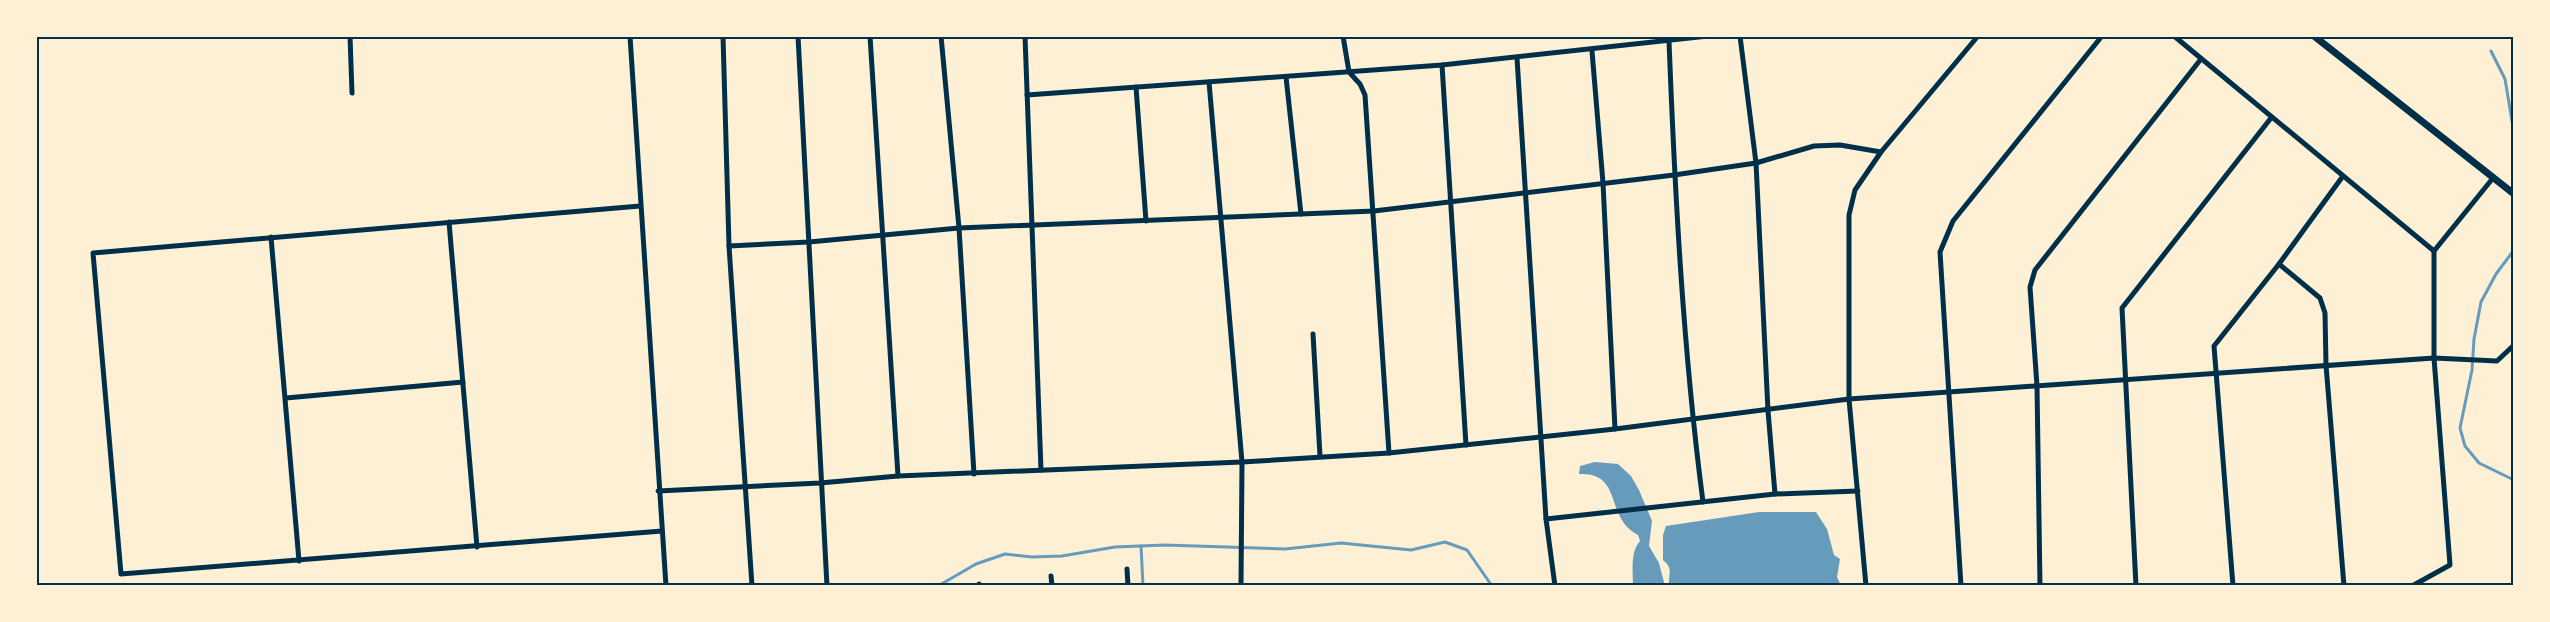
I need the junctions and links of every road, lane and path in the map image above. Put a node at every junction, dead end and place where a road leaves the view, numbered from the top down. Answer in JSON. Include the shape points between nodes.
{"nodes":[{"id":1,"x":350,"y":36,"type":"edge"},
{"id":2,"x":630,"y":36,"type":"edge"},
{"id":3,"x":723,"y":36,"type":"edge"},
{"id":4,"x":798,"y":36,"type":"edge"},
{"id":5,"x":870,"y":36,"type":"edge"},
{"id":6,"x":941,"y":36,"type":"edge"},
{"id":7,"x":1024,"y":36,"type":"edge"},
{"id":8,"x":1344,"y":36,"type":"edge"},
{"id":9,"x":1708,"y":36,"type":"edge"},
{"id":10,"x":1740,"y":36,"type":"edge"},
{"id":11,"x":1978,"y":36,"type":"edge"},
{"id":12,"x":2102,"y":36,"type":"edge"},
{"id":13,"x":2174,"y":36,"type":"edge"},
{"id":14,"x":2314,"y":36,"type":"edge"},
{"id":15,"x":1669,"y":41,"type":"junction"},
{"id":16,"x":1592,"y":51,"type":"junction"},
{"id":17,"x":1517,"y":58,"type":"junction"},
{"id":18,"x":2201,"y":59,"type":"junction"},
{"id":19,"x":1442,"y":65,"type":"junction"},
{"id":20,"x":1349,"y":72,"type":"junction"},
{"id":21,"x":1286,"y":77,"type":"junction"},
{"id":22,"x":1209,"y":82,"type":"junction"},
{"id":23,"x":1136,"y":87,"type":"junction"},
{"id":24,"x":352,"y":93,"type":"dead end"},
{"id":25,"x":1028,"y":95,"type":"junction"},
{"id":26,"x":2271,"y":118,"type":"junction"},
{"id":27,"x":1881,"y":152,"type":"junction"},
{"id":28,"x":1756,"y":163,"type":"junction"},
{"id":29,"x":1674,"y":176,"type":"junction"},
{"id":30,"x":2343,"y":176,"type":"junction"},
{"id":31,"x":2493,"y":178,"type":"junction"},
{"id":32,"x":1603,"y":182,"type":"junction"},
{"id":33,"x":1527,"y":192,"type":"junction"},
{"id":34,"x":2514,"y":194,"type":"edge"},
{"id":35,"x":1452,"y":201,"type":"junction"},
{"id":36,"x":640,"y":206,"type":"junction"},
{"id":37,"x":1374,"y":211,"type":"junction"},
{"id":38,"x":1301,"y":214,"type":"junction"},
{"id":39,"x":1222,"y":218,"type":"junction"},
{"id":40,"x":1146,"y":221,"type":"junction"},
{"id":41,"x":449,"y":222,"type":"junction"},
{"id":42,"x":1033,"y":226,"type":"junction"},
{"id":43,"x":959,"y":228,"type":"junction"},
{"id":44,"x":882,"y":235,"type":"junction"},
{"id":45,"x":271,"y":237,"type":"junction"},
{"id":46,"x":809,"y":242,"type":"junction"},
{"id":47,"x":729,"y":246,"type":"junction"},
{"id":48,"x":2434,"y":251,"type":"junction"},
{"id":49,"x":2280,"y":264,"type":"junction"},
{"id":50,"x":1313,"y":334,"type":"dead end"},
{"id":51,"x":2514,"y":345,"type":"edge"},
{"id":52,"x":2434,"y":358,"type":"junction"},
{"id":53,"x":2326,"y":365,"type":"junction"},
{"id":54,"x":2216,"y":373,"type":"junction"},
{"id":55,"x":2127,"y":381,"type":"junction"},
{"id":56,"x":463,"y":382,"type":"junction"},
{"id":57,"x":2037,"y":386,"type":"junction"},
{"id":58,"x":1948,"y":394,"type":"junction"},
{"id":59,"x":286,"y":398,"type":"junction"},
{"id":60,"x":1849,"y":399,"type":"junction"},
{"id":61,"x":1768,"y":411,"type":"junction"},
{"id":62,"x":1692,"y":418,"type":"junction"},
{"id":63,"x":1615,"y":429,"type":"junction"},
{"id":64,"x":1540,"y":437,"type":"junction"},
{"id":65,"x":1466,"y":445,"type":"junction"},
{"id":66,"x":1388,"y":453,"type":"junction"},
{"id":67,"x":1320,"y":456,"type":"junction"},
{"id":68,"x":1242,"y":462,"type":"junction"},
{"id":69,"x":1042,"y":470,"type":"junction"},
{"id":70,"x":974,"y":474,"type":"junction"},
{"id":71,"x":898,"y":476,"type":"junction"},
{"id":72,"x":820,"y":483,"type":"junction"},
{"id":73,"x":746,"y":486,"type":"junction"},
{"id":74,"x":658,"y":490,"type":"junction"},
{"id":75,"x":1858,"y":491,"type":"junction"},
{"id":76,"x":1775,"y":494,"type":"junction"},
{"id":77,"x":1703,"y":502,"type":"junction"},
{"id":78,"x":1546,"y":519,"type":"junction"},
{"id":79,"x":662,"y":532,"type":"junction"},
{"id":80,"x":477,"y":547,"type":"junction"},
{"id":81,"x":299,"y":561,"type":"junction"},
{"id":82,"x":1127,"y":569,"type":"dead end"},
{"id":83,"x":1051,"y":576,"type":"dead end"},
{"id":84,"x":666,"y":586,"type":"edge"},
{"id":85,"x":752,"y":586,"type":"edge"},
{"id":86,"x":827,"y":586,"type":"edge"},
{"id":87,"x":1052,"y":586,"type":"edge"},
{"id":88,"x":1128,"y":586,"type":"edge"},
{"id":89,"x":1241,"y":586,"type":"edge"},
{"id":90,"x":1555,"y":586,"type":"edge"},
{"id":91,"x":1866,"y":586,"type":"edge"},
{"id":92,"x":1961,"y":586,"type":"edge"},
{"id":93,"x":2040,"y":586,"type":"edge"},
{"id":94,"x":2136,"y":586,"type":"edge"},
{"id":95,"x":2233,"y":586,"type":"edge"},
{"id":96,"x":2344,"y":586,"type":"edge"},
{"id":97,"x":2412,"y":586,"type":"edge"}],
"edges":[{"from":1,"to":24,"type":"street"},
{"from":2,"to":36,"type":"street"},
{"from":3,"to":47,"type":"street"},
{"from":4,"to":46,"type":"street"},
{"from":5,"to":44,"type":"street"},
{"from":6,"to":43,"type":"street"},
{"from":7,"to":25,"type":"street"},
{"from":8,"to":20,"type":"street"},
{"from":9,"to":15,"type":"street"},
{"from":10,"to":28,"type":"street"},
{"from":11,"to":27,"type":"street"},
{"from":12,"to":58,"type":"street","via":[[1953,221],[1940,252]]},
{"from":13,"to":18,"type":"street"},
{"from":14,"to":31,"type":"main road"},
{"from":15,"to":16,"type":"street"},
{"from":15,"to":29,"type":"street"},
{"from":16,"to":17,"type":"street"},
{"from":16,"to":32,"type":"street"},
{"from":17,"to":19,"type":"street"},
{"from":17,"to":33,"type":"street"},
{"from":18,"to":26,"type":"street"},
{"from":18,"to":57,"type":"street","via":[[2035,270],[2030,288]]},
{"from":19,"to":20,"type":"street"},
{"from":19,"to":35,"type":"street"},
{"from":20,"to":21,"type":"street"},
{"from":20,"to":37,"type":"street","via":[[1365,95]]},
{"from":21,"to":22,"type":"street"},
{"from":21,"to":38,"type":"street"},
{"from":22,"to":23,"type":"street"},
{"from":22,"to":39,"type":"street"},
{"from":23,"to":25,"type":"street"},
{"from":23,"to":40,"type":"street"},
{"from":25,"to":42,"type":"street"},
{"from":26,"to":30,"type":"street"},
{"from":26,"to":55,"type":"street","via":[[2122,308]]},
{"from":27,"to":28,"type":"street","via":[[1840,145],[1814,146]]},
{"from":27,"to":60,"type":"street","via":[[1855,190],[1849,215]]},
{"from":28,"to":29,"type":"street"},
{"from":28,"to":61,"type":"street"},
{"from":29,"to":32,"type":"street"},
{"from":29,"to":62,"type":"street"},
{"from":30,"to":48,"type":"street"},
{"from":30,"to":49,"type":"street"},
{"from":31,"to":34,"type":"main road"},
{"from":31,"to":48,"type":"street"},
{"from":32,"to":33,"type":"street"},
{"from":32,"to":63,"type":"street"},
{"from":33,"to":35,"type":"street"},
{"from":33,"to":64,"type":"street"},
{"from":35,"to":37,"type":"street"},
{"from":35,"to":65,"type":"street"},
{"from":36,"to":41,"type":"street"},
{"from":36,"to":74,"type":"street"},
{"from":37,"to":38,"type":"street"},
{"from":37,"to":66,"type":"street"},
{"from":38,"to":39,"type":"street"},
{"from":39,"to":40,"type":"street"},
{"from":39,"to":68,"type":"street"},
{"from":40,"to":42,"type":"street"},
{"from":41,"to":45,"type":"street"},
{"from":41,"to":56,"type":"street"},
{"from":42,"to":43,"type":"street"},
{"from":42,"to":69,"type":"street"},
{"from":43,"to":44,"type":"street"},
{"from":43,"to":70,"type":"street"},
{"from":44,"to":46,"type":"street"},
{"from":44,"to":71,"type":"street"},
{"from":45,"to":59,"type":"street"},
{"from":45,"to":81,"type":"street","via":[[93,253],[121,574]]},
{"from":46,"to":47,"type":"street"},
{"from":46,"to":72,"type":"street"},
{"from":47,"to":73,"type":"street"},
{"from":48,"to":52,"type":"street"},
{"from":49,"to":53,"type":"street","via":[[2320,298],[2324,313]]},
{"from":49,"to":54,"type":"street","via":[[2214,346]]},
{"from":50,"to":67,"type":"street"},
{"from":51,"to":52,"type":"street","via":[[2497,361]]},
{"from":52,"to":53,"type":"street"},
{"from":52,"to":97,"type":"street","via":[[2450,565]]},
{"from":53,"to":54,"type":"street"},
{"from":53,"to":96,"type":"street"},
{"from":54,"to":55,"type":"street"},
{"from":54,"to":95,"type":"street"},
{"from":55,"to":57,"type":"street"},
{"from":55,"to":94,"type":"street"},
{"from":56,"to":59,"type":"street"},
{"from":56,"to":80,"type":"street"},
{"from":57,"to":58,"type":"street"},
{"from":57,"to":93,"type":"street"},
{"from":58,"to":60,"type":"street"},
{"from":58,"to":92,"type":"street"},
{"from":59,"to":81,"type":"street"},
{"from":60,"to":61,"type":"street"},
{"from":60,"to":75,"type":"street"},
{"from":61,"to":62,"type":"street"},
{"from":61,"to":76,"type":"street"},
{"from":62,"to":63,"type":"street"},
{"from":62,"to":77,"type":"street"},
{"from":63,"to":64,"type":"street"},
{"from":64,"to":65,"type":"street"},
{"from":64,"to":78,"type":"street"},
{"from":65,"to":66,"type":"street"},
{"from":66,"to":67,"type":"street"},
{"from":67,"to":68,"type":"street"},
{"from":68,"to":69,"type":"street"},
{"from":68,"to":89,"type":"street"},
{"from":69,"to":70,"type":"street"},
{"from":70,"to":71,"type":"street"},
{"from":71,"to":72,"type":"street"},
{"from":72,"to":73,"type":"street"},
{"from":72,"to":86,"type":"street"},
{"from":73,"to":74,"type":"street"},
{"from":73,"to":85,"type":"street"},
{"from":74,"to":79,"type":"street"},
{"from":75,"to":76,"type":"street"},
{"from":75,"to":91,"type":"street"},
{"from":76,"to":77,"type":"street"},
{"from":77,"to":78,"type":"street"},
{"from":78,"to":90,"type":"street"},
{"from":79,"to":80,"type":"street"},
{"from":79,"to":84,"type":"street"},
{"from":80,"to":81,"type":"street"},
{"from":82,"to":88,"type":"street"},
{"from":83,"to":87,"type":"street"}]}
